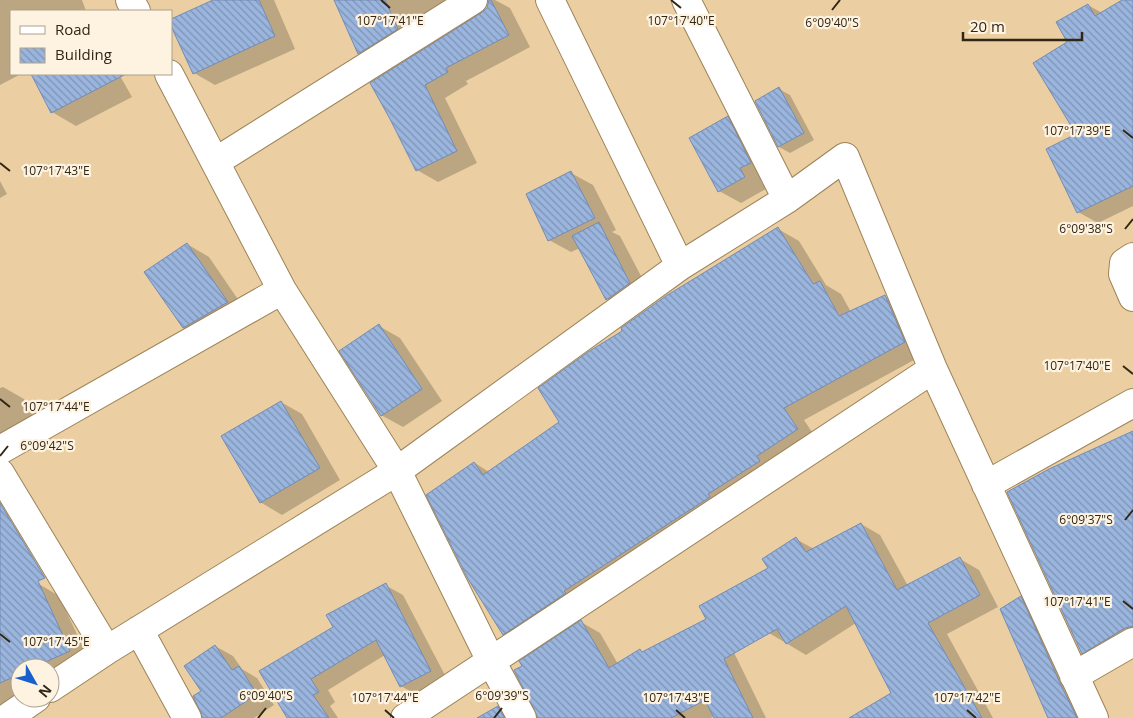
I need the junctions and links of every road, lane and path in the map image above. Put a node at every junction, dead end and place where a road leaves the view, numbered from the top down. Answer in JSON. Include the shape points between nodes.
{"nodes":[{"id":1,"x":473,"y":0,"type":"edge"},
{"id":2,"x":550,"y":0,"type":"edge"},
{"id":3,"x":686,"y":0,"type":"edge"},
{"id":4,"x":170,"y":75,"type":"edge"},
{"id":5,"x":215,"y":162,"type":"junction"},
{"id":6,"x":786,"y":199,"type":"junction"},
{"id":7,"x":1133,"y":257,"type":"edge"},
{"id":8,"x":680,"y":266,"type":"junction"},
{"id":9,"x":282,"y":290,"type":"junction"},
{"id":10,"x":1133,"y":297,"type":"edge"},
{"id":11,"x":933,"y":369,"type":"junction"},
{"id":12,"x":1133,"y":403,"type":"edge"},
{"id":13,"x":0,"y":450,"type":"edge"},
{"id":14,"x":397,"y":471,"type":"junction"},
{"id":15,"x":0,"y":473,"type":"edge"},
{"id":16,"x":986,"y":485,"type":"junction"},
{"id":17,"x":139,"y":630,"type":"junction"},
{"id":18,"x":1133,"y":642,"type":"edge"},
{"id":19,"x":107,"y":650,"type":"junction"},
{"id":20,"x":491,"y":661,"type":"junction"},
{"id":21,"x":1074,"y":676,"type":"junction"},
{"id":22,"x":60,"y":681,"type":"edge"},
{"id":23,"x":22,"y":708,"type":"edge"},
{"id":24,"x":7,"y":718,"type":"edge"},
{"id":25,"x":187,"y":718,"type":"edge"},
{"id":26,"x":405,"y":718,"type":"edge"},
{"id":27,"x":522,"y":718,"type":"edge"},
{"id":28,"x":1094,"y":718,"type":"edge"}],
"edges":[{"from":1,"to":5,"type":"street"},
{"from":2,"to":8,"type":"street"},
{"from":3,"to":6,"type":"street"},
{"from":4,"to":5,"type":"street"},
{"from":5,"to":9,"type":"street"},
{"from":6,"to":8,"type":"street"},
{"from":6,"to":11,"type":"street","via":[[845,157]]},
{"from":7,"to":10,"type":"street","via":[[1124,263],[1123,274]]},
{"from":8,"to":14,"type":"street"},
{"from":9,"to":13,"type":"street"},
{"from":9,"to":14,"type":"street"},
{"from":11,"to":16,"type":"street"},
{"from":11,"to":20,"type":"street"},
{"from":12,"to":16,"type":"street"},
{"from":14,"to":17,"type":"street"},
{"from":14,"to":20,"type":"street"},
{"from":15,"to":19,"type":"street"},
{"from":16,"to":21,"type":"street"},
{"from":17,"to":19,"type":"street"},
{"from":17,"to":25,"type":"street"},
{"from":18,"to":21,"type":"street"},
{"from":19,"to":22,"type":"street"},
{"from":20,"to":26,"type":"street"},
{"from":20,"to":27,"type":"street"},
{"from":21,"to":28,"type":"street"},
{"from":23,"to":24,"type":"street"}]}
